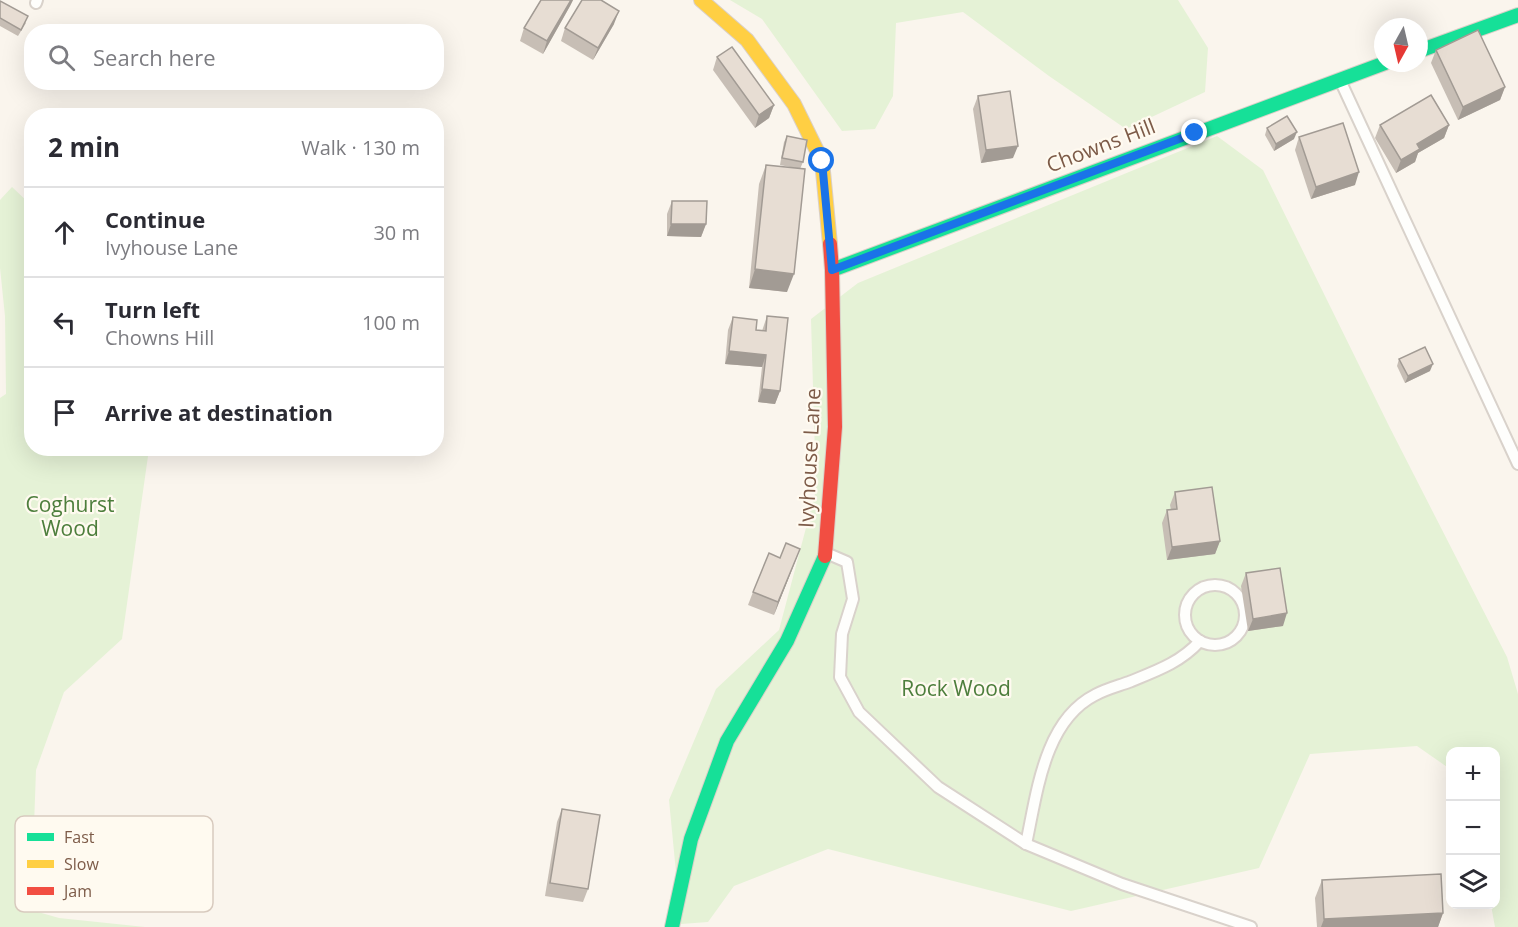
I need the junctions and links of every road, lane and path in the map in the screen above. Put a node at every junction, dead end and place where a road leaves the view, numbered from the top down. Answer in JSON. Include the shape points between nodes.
{"nodes":[{"id":1,"x":701,"y":0,"type":"edge"},
{"id":2,"x":1518,"y":15,"type":"edge"},
{"id":3,"x":1428,"y":48,"type":"edge"},
{"id":4,"x":1374,"y":67,"type":"edge"},
{"id":5,"x":1340,"y":80,"type":"junction"},
{"id":6,"x":832,"y":270,"type":"junction"},
{"id":7,"x":1518,"y":464,"type":"edge"},
{"id":8,"x":826,"y":553,"type":"junction"},
{"id":9,"x":1200,"y":640,"type":"junction"},
{"id":10,"x":1026,"y":844,"type":"junction"},
{"id":11,"x":672,"y":927,"type":"edge"},
{"id":12,"x":1251,"y":927,"type":"edge"}],
"edges":[{"from":1,"to":6,"type":"street","name":"Ivyhouse Lane","via":[[747,40],[794,104],[822,161]]},
{"from":2,"to":3,"type":"street"},
{"from":4,"to":5,"type":"street","name":"Chowns Hill"},
{"from":5,"to":6,"type":"street","name":"Chowns Hill"},
{"from":5,"to":7,"type":"lane"},
{"from":6,"to":8,"type":"street","name":"Ivyhouse Lane","via":[[835,427]]},
{"from":8,"to":10,"type":"lane","via":[[847,562],[853,598],[842,634],[840,677],[859,712],[938,787]]},
{"from":8,"to":11,"type":"street","name":"Ivyhouse Lane","via":[[787,640],[727,741],[691,839]]},
{"from":9,"to":9,"type":"lane","via":[[1219,645],[1236,637],[1242,629],[1245,610],[1235,593],[1217,585],[1198,590],[1191,597],[1186,606],[1187,626]]},
{"from":9,"to":10,"type":"lane","via":[[1183,657],[1095,695],[1073,712],[1058,730],[1048,752]]},
{"from":10,"to":12,"type":"lane","via":[[1122,884]]}]}
